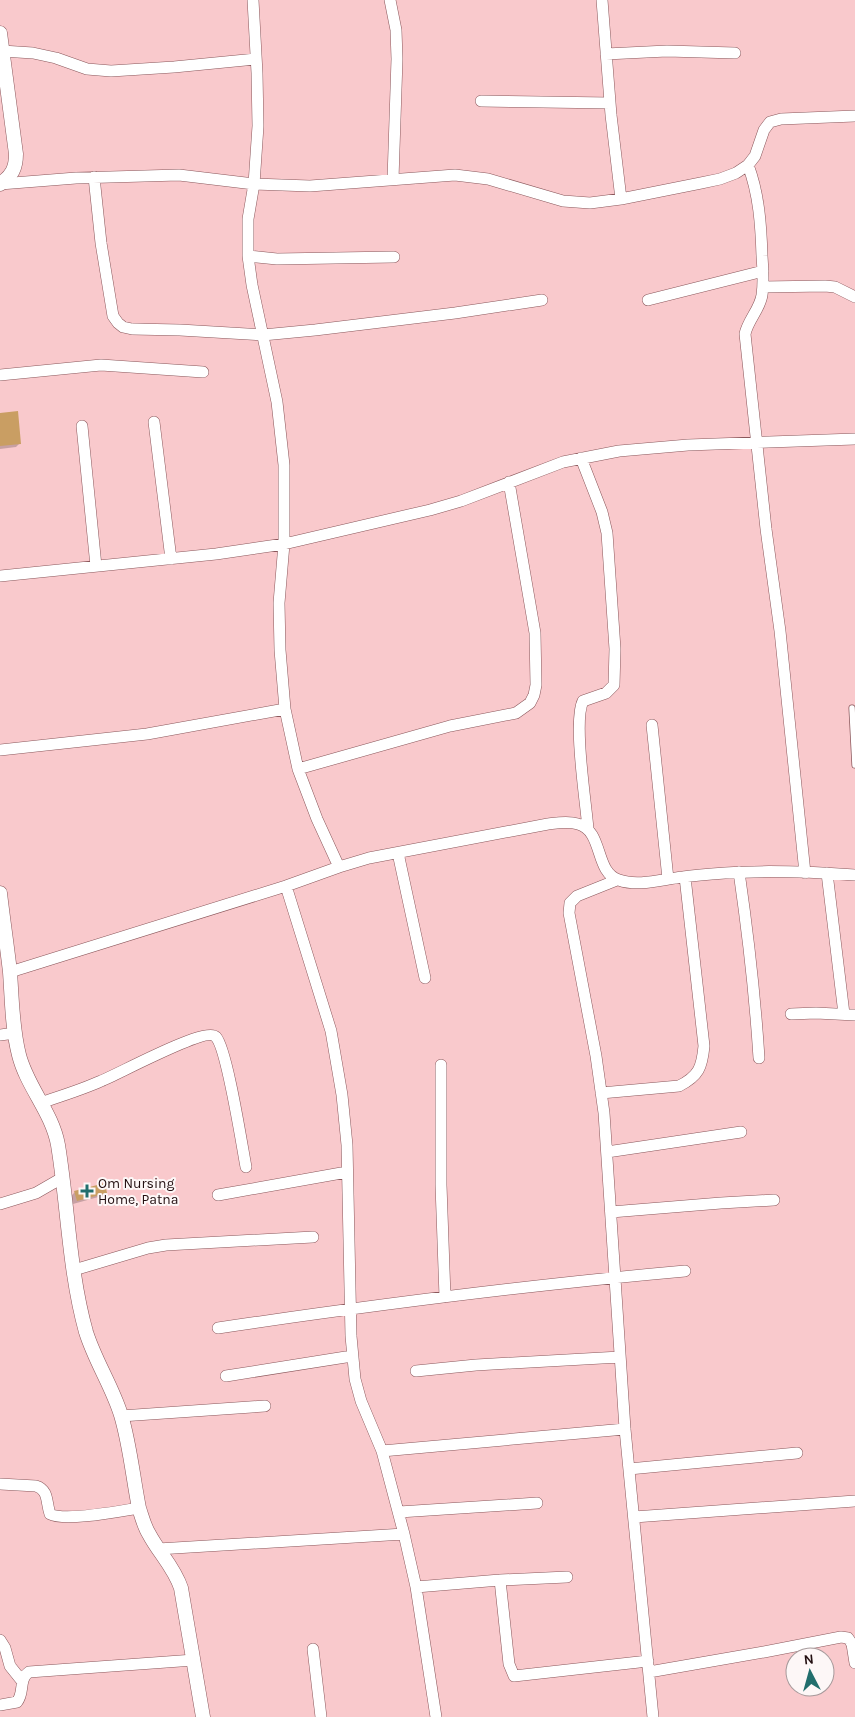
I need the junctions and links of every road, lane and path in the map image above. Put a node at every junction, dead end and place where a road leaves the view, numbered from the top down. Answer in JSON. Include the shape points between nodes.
{"nodes":[{"id":1,"x":253,"y":0,"type":"edge"},
{"id":2,"x":390,"y":0,"type":"edge"},
{"id":3,"x":602,"y":0,"type":"edge"},
{"id":4,"x":0,"y":33,"type":"edge"},
{"id":5,"x":2,"y":51,"type":"junction"},
{"id":6,"x":735,"y":53,"type":"dead end"},
{"id":7,"x":606,"y":54,"type":"junction"},
{"id":8,"x":256,"y":59,"type":"junction"},
{"id":9,"x":481,"y":101,"type":"dead end"},
{"id":10,"x":610,"y":103,"type":"junction"},
{"id":11,"x":855,"y":116,"type":"edge"},
{"id":12,"x":748,"y":165,"type":"junction"},
{"id":13,"x":94,"y":177,"type":"junction"},
{"id":14,"x":393,"y":179,"type":"junction"},
{"id":15,"x":0,"y":184,"type":"edge"},
{"id":16,"x":254,"y":184,"type":"junction"},
{"id":17,"x":621,"y":199,"type":"junction"},
{"id":18,"x":248,"y":256,"type":"junction"},
{"id":19,"x":394,"y":257,"type":"dead end"},
{"id":20,"x":762,"y":271,"type":"junction"},
{"id":21,"x":763,"y":287,"type":"junction"},
{"id":22,"x":855,"y":297,"type":"edge"},
{"id":23,"x":542,"y":300,"type":"dead end"},
{"id":24,"x":648,"y":300,"type":"dead end"},
{"id":25,"x":263,"y":335,"type":"junction"},
{"id":26,"x":203,"y":372,"type":"dead end"},
{"id":27,"x":0,"y":375,"type":"edge"},
{"id":28,"x":154,"y":422,"type":"dead end"},
{"id":29,"x":82,"y":426,"type":"dead end"},
{"id":30,"x":855,"y":439,"type":"edge"},
{"id":31,"x":757,"y":441,"type":"junction"},
{"id":32,"x":582,"y":458,"type":"junction"},
{"id":33,"x":509,"y":482,"type":"junction"},
{"id":34,"x":284,"y":544,"type":"junction"},
{"id":35,"x":171,"y":559,"type":"junction"},
{"id":36,"x":96,"y":566,"type":"junction"},
{"id":37,"x":0,"y":576,"type":"edge"},
{"id":38,"x":852,"y":708,"type":"dead end"},
{"id":39,"x":285,"y":709,"type":"junction"},
{"id":40,"x":652,"y":725,"type":"dead end"},
{"id":41,"x":0,"y":750,"type":"edge"},
{"id":42,"x":855,"y":765,"type":"edge"},
{"id":43,"x":298,"y":769,"type":"junction"},
{"id":44,"x":588,"y":829,"type":"junction"},
{"id":45,"x":398,"y":853,"type":"junction"},
{"id":46,"x":339,"y":867,"type":"junction"},
{"id":47,"x":739,"y":872,"type":"junction"},
{"id":48,"x":806,"y":873,"type":"junction"},
{"id":49,"x":827,"y":873,"type":"junction"},
{"id":50,"x":855,"y":875,"type":"edge"},
{"id":51,"x":685,"y":877,"type":"junction"},
{"id":52,"x":668,"y":879,"type":"junction"},
{"id":53,"x":617,"y":880,"type":"junction"},
{"id":54,"x":286,"y":886,"type":"junction"},
{"id":55,"x":0,"y":893,"type":"edge"},
{"id":56,"x":10,"y":972,"type":"junction"},
{"id":57,"x":425,"y":978,"type":"dead end"},
{"id":58,"x":791,"y":1014,"type":"dead end"},
{"id":59,"x":850,"y":1014,"type":"edge"},
{"id":60,"x":15,"y":1033,"type":"junction"},
{"id":61,"x":0,"y":1035,"type":"edge"},
{"id":62,"x":759,"y":1058,"type":"dead end"},
{"id":63,"x":441,"y":1065,"type":"dead end"},
{"id":64,"x":601,"y":1093,"type":"junction"},
{"id":65,"x":40,"y":1102,"type":"junction"},
{"id":66,"x":741,"y":1132,"type":"dead end"},
{"id":67,"x":607,"y":1152,"type":"junction"},
{"id":68,"x":246,"y":1167,"type":"dead end"},
{"id":69,"x":347,"y":1172,"type":"junction"},
{"id":70,"x":62,"y":1178,"type":"junction"},
{"id":71,"x":218,"y":1194,"type":"dead end"},
{"id":72,"x":774,"y":1200,"type":"dead end"},
{"id":73,"x":0,"y":1204,"type":"edge"},
{"id":74,"x":611,"y":1212,"type":"junction"},
{"id":75,"x":313,"y":1238,"type":"dead end"},
{"id":76,"x":74,"y":1270,"type":"junction"},
{"id":77,"x":684,"y":1271,"type":"dead end"},
{"id":78,"x":615,"y":1277,"type":"junction"},
{"id":79,"x":444,"y":1297,"type":"junction"},
{"id":80,"x":351,"y":1308,"type":"junction"},
{"id":81,"x":218,"y":1328,"type":"dead end"},
{"id":82,"x":352,"y":1356,"type":"junction"},
{"id":83,"x":620,"y":1357,"type":"junction"},
{"id":84,"x":416,"y":1371,"type":"dead end"},
{"id":85,"x":226,"y":1376,"type":"dead end"},
{"id":86,"x":265,"y":1406,"type":"dead end"},
{"id":87,"x":121,"y":1416,"type":"junction"},
{"id":88,"x":625,"y":1429,"type":"junction"},
{"id":89,"x":382,"y":1450,"type":"junction"},
{"id":90,"x":797,"y":1453,"type":"dead end"},
{"id":91,"x":629,"y":1469,"type":"junction"},
{"id":92,"x":0,"y":1484,"type":"edge"},
{"id":93,"x":855,"y":1501,"type":"edge"},
{"id":94,"x":537,"y":1503,"type":"dead end"},
{"id":95,"x":139,"y":1508,"type":"junction"},
{"id":96,"x":399,"y":1512,"type":"junction"},
{"id":97,"x":634,"y":1517,"type":"junction"},
{"id":98,"x":404,"y":1534,"type":"junction"},
{"id":99,"x":158,"y":1548,"type":"junction"},
{"id":100,"x":567,"y":1577,"type":"dead end"},
{"id":101,"x":500,"y":1580,"type":"junction"},
{"id":102,"x":416,"y":1587,"type":"junction"},
{"id":103,"x":0,"y":1640,"type":"edge"},
{"id":104,"x":313,"y":1649,"type":"dead end"},
{"id":105,"x":194,"y":1660,"type":"junction"},
{"id":106,"x":855,"y":1663,"type":"edge"},
{"id":107,"x":648,"y":1666,"type":"junction"},
{"id":108,"x":22,"y":1681,"type":"junction"},
{"id":109,"x":0,"y":1705,"type":"edge"},
{"id":110,"x":204,"y":1717,"type":"edge"},
{"id":111,"x":321,"y":1717,"type":"edge"},
{"id":112,"x":436,"y":1717,"type":"edge"},
{"id":113,"x":653,"y":1717,"type":"edge"}],
"edges":[{"from":1,"to":8,"type":"street"},
{"from":2,"to":14,"type":"street","via":[[397,59]]},
{"from":3,"to":7,"type":"street"},
{"from":4,"to":5,"type":"street"},
{"from":5,"to":8,"type":"street","via":[[33,53],[87,69],[110,71]]},
{"from":5,"to":15,"type":"street","via":[[16,162],[11,175]]},
{"from":6,"to":7,"type":"street","via":[[667,51]]},
{"from":7,"to":10,"type":"street"},
{"from":8,"to":16,"type":"street","via":[[258,126]]},
{"from":9,"to":10,"type":"street"},
{"from":10,"to":17,"type":"street"},
{"from":11,"to":12,"type":"street","via":[[799,117],[770,122]]},
{"from":12,"to":17,"type":"street","via":[[720,179]]},
{"from":12,"to":20,"type":"street","via":[[758,202]]},
{"from":13,"to":15,"type":"street"},
{"from":13,"to":16,"type":"street","via":[[179,175]]},
{"from":13,"to":25,"type":"street","via":[[101,243],[113,316],[118,323],[132,329]]},
{"from":14,"to":16,"type":"street","via":[[310,186]]},
{"from":14,"to":17,"type":"street","via":[[474,176],[576,203]]},
{"from":16,"to":18,"type":"street","via":[[248,219]]},
{"from":18,"to":19,"type":"street","via":[[297,259]]},
{"from":18,"to":25,"type":"street"},
{"from":20,"to":21,"type":"street"},
{"from":20,"to":24,"type":"street"},
{"from":21,"to":22,"type":"street","via":[[835,287]]},
{"from":21,"to":31,"type":"street","via":[[745,334]]},
{"from":23,"to":25,"type":"street"},
{"from":25,"to":34,"type":"street","via":[[281,436]]},
{"from":26,"to":27,"type":"street","via":[[101,365]]},
{"from":28,"to":35,"type":"street"},
{"from":29,"to":36,"type":"street"},
{"from":30,"to":31,"type":"street"},
{"from":31,"to":32,"type":"street","via":[[619,451]]},
{"from":31,"to":48,"type":"street"},
{"from":32,"to":33,"type":"street"},
{"from":32,"to":44,"type":"street","via":[[607,534],[615,649],[614,685],[611,690],[583,701],[580,708]]},
{"from":33,"to":34,"type":"street","via":[[430,510]]},
{"from":33,"to":43,"type":"street","via":[[535,633],[536,685],[530,703],[516,713],[450,726]]},
{"from":34,"to":35,"type":"street"},
{"from":34,"to":39,"type":"street","via":[[280,650]]},
{"from":35,"to":36,"type":"street"},
{"from":36,"to":37,"type":"street"},
{"from":38,"to":42,"type":"lane"},
{"from":39,"to":41,"type":"street","via":[[147,734]]},
{"from":39,"to":43,"type":"street"},
{"from":40,"to":52,"type":"street"},
{"from":43,"to":46,"type":"street"},
{"from":44,"to":45,"type":"street","via":[[579,824],[548,824]]},
{"from":44,"to":53,"type":"street","via":[[607,873]]},
{"from":45,"to":46,"type":"street"},
{"from":45,"to":57,"type":"street"},
{"from":46,"to":54,"type":"street"},
{"from":47,"to":48,"type":"street"},
{"from":47,"to":51,"type":"street"},
{"from":47,"to":62,"type":"street","via":[[755,996]]},
{"from":48,"to":49,"type":"street"},
{"from":49,"to":50,"type":"street"},
{"from":49,"to":59,"type":"street"},
{"from":51,"to":52,"type":"street"},
{"from":51,"to":64,"type":"street","via":[[704,1046],[699,1069],[690,1080],[679,1086]]},
{"from":52,"to":53,"type":"street","via":[[645,882]]},
{"from":53,"to":64,"type":"street","via":[[577,896],[570,903],[569,913]]},
{"from":54,"to":56,"type":"street"},
{"from":54,"to":69,"type":"street","via":[[331,1031],[342,1095]]},
{"from":55,"to":56,"type":"street"},
{"from":56,"to":60,"type":"street"},
{"from":58,"to":59,"type":"street"},
{"from":60,"to":61,"type":"street"},
{"from":60,"to":65,"type":"street","via":[[25,1074]]},
{"from":63,"to":79,"type":"street"},
{"from":64,"to":67,"type":"street"},
{"from":65,"to":68,"type":"street","via":[[80,1090],[163,1052],[212,1035],[220,1045],[225,1062]]},
{"from":65,"to":70,"type":"street","via":[[54,1130]]},
{"from":66,"to":67,"type":"street"},
{"from":67,"to":74,"type":"street"},
{"from":69,"to":71,"type":"street"},
{"from":69,"to":80,"type":"street"},
{"from":70,"to":73,"type":"street","via":[[36,1193]]},
{"from":70,"to":76,"type":"street"},
{"from":72,"to":74,"type":"street"},
{"from":74,"to":78,"type":"street"},
{"from":75,"to":76,"type":"street","via":[[166,1245]]},
{"from":76,"to":87,"type":"street","via":[[86,1332]]},
{"from":77,"to":78,"type":"street"},
{"from":78,"to":79,"type":"street"},
{"from":78,"to":83,"type":"street"},
{"from":79,"to":80,"type":"street"},
{"from":80,"to":81,"type":"street"},
{"from":80,"to":82,"type":"street"},
{"from":82,"to":85,"type":"street"},
{"from":82,"to":89,"type":"street","via":[[361,1401]]},
{"from":83,"to":84,"type":"street"},
{"from":83,"to":88,"type":"street"},
{"from":86,"to":87,"type":"street"},
{"from":87,"to":95,"type":"street"},
{"from":88,"to":89,"type":"street"},
{"from":88,"to":91,"type":"street"},
{"from":89,"to":96,"type":"street"},
{"from":90,"to":91,"type":"street"},
{"from":91,"to":97,"type":"street"},
{"from":92,"to":95,"type":"street","via":[[42,1488],[50,1514],[54,1516]]},
{"from":93,"to":97,"type":"street"},
{"from":94,"to":96,"type":"street"},
{"from":95,"to":99,"type":"street"},
{"from":96,"to":98,"type":"street"},
{"from":97,"to":107,"type":"street"},
{"from":98,"to":99,"type":"street"},
{"from":98,"to":102,"type":"street"},
{"from":99,"to":105,"type":"street","via":[[181,1588]]},
{"from":100,"to":101,"type":"street"},
{"from":101,"to":102,"type":"street"},
{"from":101,"to":107,"type":"street","via":[[509,1664],[514,1676]]},
{"from":102,"to":112,"type":"street"},
{"from":103,"to":108,"type":"street","via":[[10,1666]]},
{"from":104,"to":111,"type":"street"},
{"from":105,"to":108,"type":"street","via":[[38,1670],[24,1675]]},
{"from":105,"to":110,"type":"street"},
{"from":106,"to":107,"type":"street","via":[[852,1644],[848,1638],[841,1637],[764,1652]]},
{"from":107,"to":113,"type":"street"},
{"from":108,"to":109,"type":"street","via":[[17,1702]]}]}
